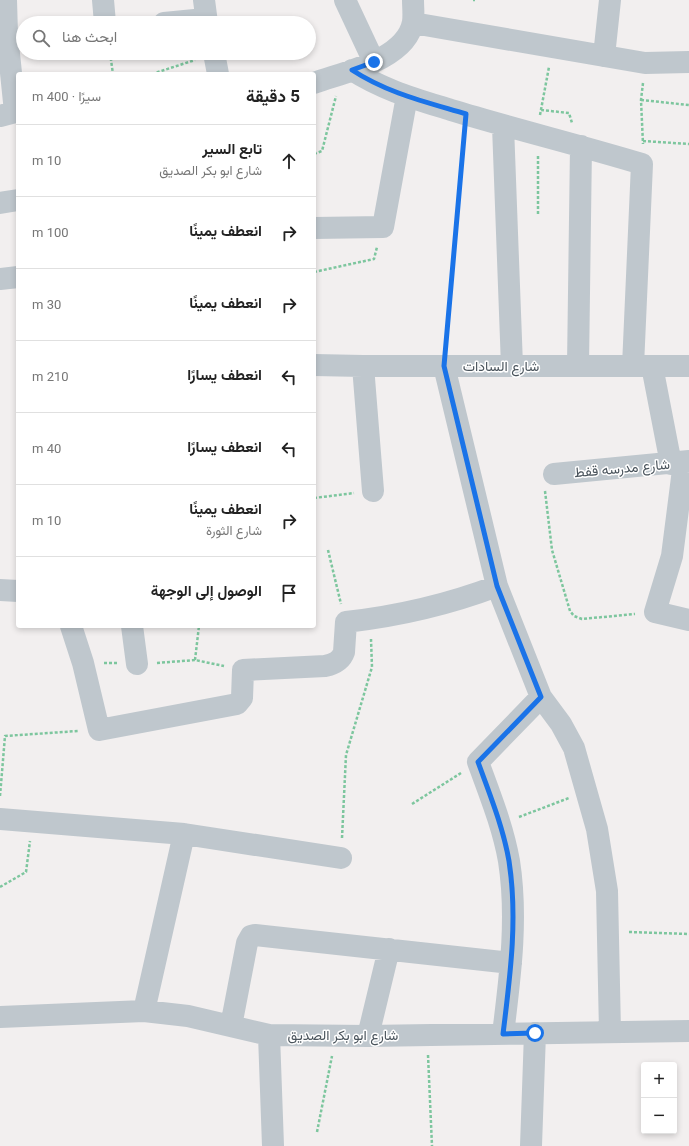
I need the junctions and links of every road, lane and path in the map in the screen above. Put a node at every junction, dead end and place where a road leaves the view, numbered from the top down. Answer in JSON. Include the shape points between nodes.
{"nodes":[{"id":1,"x":6,"y":0,"type":"edge"},
{"id":2,"x":103,"y":0,"type":"edge"},
{"id":3,"x":345,"y":0,"type":"edge"},
{"id":4,"x":413,"y":0,"type":"edge"},
{"id":5,"x":610,"y":0,"type":"edge"},
{"id":6,"x":104,"y":16,"type":"edge"},
{"id":7,"x":413,"y":23,"type":"junction"},
{"id":8,"x":10,"y":34,"type":"edge"},
{"id":9,"x":553,"y":47,"type":"junction"},
{"id":10,"x":604,"y":56,"type":"junction"},
{"id":11,"x":111,"y":60,"type":"edge"},
{"id":12,"x":193,"y":60,"type":"edge"},
{"id":13,"x":215,"y":60,"type":"edge"},
{"id":14,"x":374,"y":62,"type":"junction"},
{"id":15,"x":689,"y":62,"type":"edge"},
{"id":16,"x":113,"y":72,"type":"edge"},
{"id":17,"x":158,"y":72,"type":"edge"},
{"id":18,"x":218,"y":72,"type":"edge"},
{"id":19,"x":344,"y":72,"type":"junction"},
{"id":20,"x":316,"y":82,"type":"edge"},
{"id":21,"x":407,"y":96,"type":"junction"},
{"id":22,"x":689,"y":105,"type":"edge"},
{"id":23,"x":466,"y":114,"type":"junction"},
{"id":24,"x":0,"y":116,"type":"edge"},
{"id":25,"x":503,"y":126,"type":"junction"},
{"id":26,"x":538,"y":135,"type":"junction"},
{"id":27,"x":689,"y":144,"type":"edge"},
{"id":28,"x":581,"y":146,"type":"junction"},
{"id":29,"x":316,"y":153,"type":"edge"},
{"id":30,"x":16,"y":200,"type":"edge"},
{"id":31,"x":0,"y":203,"type":"edge"},
{"id":32,"x":538,"y":214,"type":"dead end"},
{"id":33,"x":383,"y":227,"type":"junction"},
{"id":34,"x":316,"y":228,"type":"edge"},
{"id":35,"x":316,"y":272,"type":"edge"},
{"id":36,"x":16,"y":277,"type":"edge"},
{"id":37,"x":0,"y":279,"type":"edge"},
{"id":38,"x":316,"y":365,"type":"edge"},
{"id":39,"x":363,"y":366,"type":"junction"},
{"id":40,"x":444,"y":366,"type":"junction"},
{"id":41,"x":512,"y":366,"type":"junction"},
{"id":42,"x":578,"y":366,"type":"junction"},
{"id":43,"x":642,"y":366,"type":"junction"},
{"id":44,"x":689,"y":366,"type":"edge"},
{"id":45,"x":681,"y":462,"type":"edge"},
{"id":46,"x":554,"y":474,"type":"joint"},
{"id":47,"x":373,"y":491,"type":"joint"},
{"id":48,"x":316,"y":498,"type":"edge"},
{"id":49,"x":328,"y":550,"type":"dead end"},
{"id":50,"x":680,"y":556,"type":"edge"},
{"id":51,"x":497,"y":586,"type":"junction"},
{"id":52,"x":0,"y":590,"type":"edge"},
{"id":53,"x":16,"y":591,"type":"edge"},
{"id":54,"x":655,"y":612,"type":"junction"},
{"id":55,"x":370,"y":619,"type":"junction"},
{"id":56,"x":689,"y":620,"type":"edge"},
{"id":57,"x":346,"y":622,"type":"junction"},
{"id":58,"x":72,"y":628,"type":"edge"},
{"id":59,"x":132,"y":628,"type":"edge"},
{"id":60,"x":199,"y":628,"type":"edge"},
{"id":61,"x":195,"y":660,"type":"junction"},
{"id":62,"x":83,"y":663,"type":"junction"},
{"id":63,"x":137,"y":664,"type":"junction"},
{"id":64,"x":243,"y":670,"type":"junction"},
{"id":65,"x":541,"y":697,"type":"junction"},
{"id":66,"x":99,"y":730,"type":"junction"},
{"id":67,"x":478,"y":762,"type":"junction"},
{"id":68,"x":587,"y":792,"type":"junction"},
{"id":69,"x":0,"y":796,"type":"edge"},
{"id":70,"x":412,"y":804,"type":"dead end"},
{"id":71,"x":0,"y":819,"type":"edge"},
{"id":72,"x":33,"y":823,"type":"junction"},
{"id":73,"x":500,"y":824,"type":"junction"},
{"id":74,"x":184,"y":834,"type":"junction"},
{"id":75,"x":341,"y":858,"type":"joint"},
{"id":76,"x":0,"y":888,"type":"edge"},
{"id":77,"x":608,"y":932,"type":"junction"},
{"id":78,"x":689,"y":934,"type":"edge"},
{"id":79,"x":389,"y":949,"type":"junction"},
{"id":80,"x":511,"y":962,"type":"junction"},
{"id":81,"x":144,"y":1011,"type":"junction"},
{"id":82,"x":0,"y":1017,"type":"edge"},
{"id":83,"x":231,"y":1026,"type":"junction"},
{"id":84,"x":689,"y":1031,"type":"edge"},
{"id":85,"x":610,"y":1032,"type":"junction"},
{"id":86,"x":535,"y":1033,"type":"junction"},
{"id":87,"x":503,"y":1034,"type":"junction"},
{"id":88,"x":269,"y":1035,"type":"junction"},
{"id":89,"x":428,"y":1035,"type":"junction"},
{"id":90,"x":336,"y":1036,"type":"junction"},
{"id":91,"x":368,"y":1036,"type":"junction"},
{"id":92,"x":317,"y":1132,"type":"dead end"},
{"id":93,"x":273,"y":1146,"type":"edge"},
{"id":94,"x":432,"y":1146,"type":"edge"},
{"id":95,"x":531,"y":1146,"type":"edge"}],
"edges":[{"from":1,"to":8,"type":"street"},
{"from":2,"to":6,"type":"street"},
{"from":3,"to":14,"type":"street"},
{"from":4,"to":7,"type":"street"},
{"from":5,"to":10,"type":"street"},
{"from":7,"to":9,"type":"street"},
{"from":7,"to":14,"type":"street","via":[[404,40],[391,53]]},
{"from":8,"to":24,"type":"street","via":[[15,112]]},
{"from":9,"to":10,"type":"street"},
{"from":9,"to":26,"type":"path"},
{"from":10,"to":15,"type":"street","via":[[645,63]]},
{"from":11,"to":16,"type":"path"},
{"from":12,"to":17,"type":"path"},
{"from":13,"to":18,"type":"street"},
{"from":14,"to":19,"type":"street"},
{"from":19,"to":20,"type":"street"},
{"from":19,"to":21,"type":"street"},
{"from":19,"to":29,"type":"path","via":[[322,151]]},
{"from":21,"to":23,"type":"street"},
{"from":21,"to":33,"type":"street"},
{"from":22,"to":27,"type":"path","via":[[641,100],[643,141]]},
{"from":23,"to":25,"type":"street"},
{"from":23,"to":40,"type":"path"},
{"from":25,"to":26,"type":"street"},
{"from":25,"to":41,"type":"street"},
{"from":26,"to":28,"type":"street"},
{"from":26,"to":32,"type":"path"},
{"from":28,"to":42,"type":"street"},
{"from":28,"to":43,"type":"street","via":[[642,164]]},
{"from":30,"to":31,"type":"street"},
{"from":33,"to":34,"type":"street"},
{"from":33,"to":35,"type":"path","via":[[374,259]]},
{"from":36,"to":37,"type":"street"},
{"from":38,"to":39,"type":"street","name":"شارع السادات"},
{"from":39,"to":40,"type":"street","name":"شارع السادات"},
{"from":39,"to":47,"type":"street"},
{"from":40,"to":41,"type":"street","name":"شارع السادات"},
{"from":40,"to":51,"type":"street"},
{"from":41,"to":42,"type":"street","name":"شارع السادات"},
{"from":42,"to":43,"type":"street","name":"شارع السادات"},
{"from":43,"to":44,"type":"street","name":"شارع السادات"},
{"from":43,"to":45,"type":"street"},
{"from":45,"to":46,"type":"street","name":"شارع مدرسه قفط"},
{"from":45,"to":50,"type":"street"},
{"from":46,"to":54,"type":"path","via":[[548,477],[544,485],[552,550],[570,611],[582,619]]},
{"from":47,"to":48,"type":"path"},
{"from":49,"to":57,"type":"path"},
{"from":50,"to":54,"type":"street"},
{"from":51,"to":55,"type":"street","via":[[458,601]]},
{"from":51,"to":65,"type":"street"},
{"from":52,"to":53,"type":"street"},
{"from":54,"to":56,"type":"street"},
{"from":55,"to":57,"type":"street"},
{"from":55,"to":75,"type":"path","via":[[372,667],[346,755]]},
{"from":57,"to":64,"type":"street","via":[[342,657],[331,665]]},
{"from":58,"to":62,"type":"street"},
{"from":59,"to":63,"type":"street"},
{"from":60,"to":61,"type":"path"},
{"from":61,"to":63,"type":"path"},
{"from":61,"to":64,"type":"path"},
{"from":62,"to":63,"type":"path"},
{"from":62,"to":66,"type":"street"},
{"from":64,"to":66,"type":"street","via":[[242,698],[237,704]]},
{"from":65,"to":67,"type":"street"},
{"from":65,"to":68,"type":"street","via":[[561,724],[574,748]]},
{"from":66,"to":69,"type":"path","via":[[5,736]]},
{"from":67,"to":70,"type":"path"},
{"from":67,"to":73,"type":"street"},
{"from":68,"to":73,"type":"path"},
{"from":68,"to":77,"type":"street","via":[[603,863]]},
{"from":71,"to":72,"type":"street"},
{"from":72,"to":74,"type":"street"},
{"from":72,"to":76,"type":"path","via":[[26,872]]},
{"from":73,"to":80,"type":"street","via":[[513,903]]},
{"from":74,"to":75,"type":"street"},
{"from":74,"to":81,"type":"street"},
{"from":77,"to":78,"type":"path"},
{"from":77,"to":85,"type":"street"},
{"from":79,"to":80,"type":"street"},
{"from":79,"to":83,"type":"street","via":[[260,934],[251,936],[247,942]]},
{"from":79,"to":91,"type":"street"},
{"from":80,"to":87,"type":"street"},
{"from":81,"to":82,"type":"street","name":"شارع ابو بكر الصديق"},
{"from":81,"to":83,"type":"street","name":"شارع ابو بكر الصديق","via":[[188,1016]]},
{"from":83,"to":88,"type":"street","name":"شارع ابو بكر الصديق"},
{"from":84,"to":85,"type":"street","name":"شارع ابو بكر الصديق"},
{"from":85,"to":86,"type":"street","name":"شارع ابو بكر الصديق"},
{"from":86,"to":87,"type":"street","name":"شارع ابو بكر الصديق"},
{"from":86,"to":95,"type":"street"},
{"from":87,"to":89,"type":"street","name":"شارع ابو بكر الصديق"},
{"from":88,"to":90,"type":"street","name":"شارع ابو بكر الصديق"},
{"from":88,"to":93,"type":"street"},
{"from":89,"to":91,"type":"street","name":"شارع ابو بكر الصديق"},
{"from":89,"to":94,"type":"path"},
{"from":90,"to":91,"type":"street","name":"شارع ابو بكر الصديق"},
{"from":90,"to":92,"type":"path"}]}
